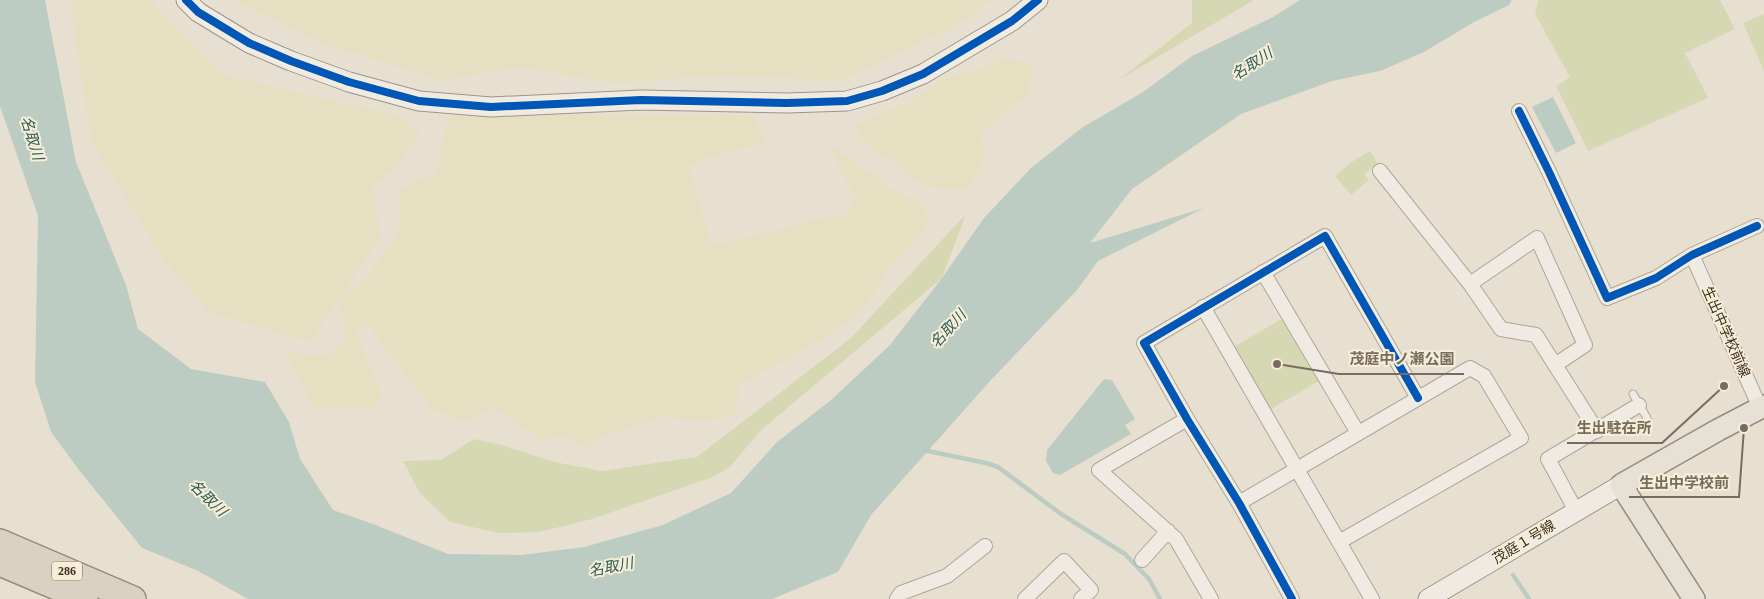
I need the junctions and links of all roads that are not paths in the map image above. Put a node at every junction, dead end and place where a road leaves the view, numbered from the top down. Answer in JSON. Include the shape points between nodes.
{"nodes":[{"id":1,"x":186,"y":0,"type":"edge"},
{"id":2,"x":1038,"y":0,"type":"edge"},
{"id":3,"x":1519,"y":111,"type":"dead end"},
{"id":4,"x":1380,"y":171,"type":"dead end"},
{"id":5,"x":1760,"y":225,"type":"edge"},
{"id":6,"x":1692,"y":255,"type":"junction"},
{"id":7,"x":1263,"y":272,"type":"junction"},
{"id":8,"x":1470,"y":284,"type":"junction"},
{"id":9,"x":1203,"y":307,"type":"junction"},
{"id":10,"x":1555,"y":365,"type":"junction"},
{"id":11,"x":1418,"y":398,"type":"junction"},
{"id":12,"x":1636,"y":400,"type":"joint"},
{"id":13,"x":1762,"y":407,"type":"edge"},
{"id":14,"x":1647,"y":418,"type":"dead end"},
{"id":15,"x":1187,"y":419,"type":"junction"},
{"id":16,"x":1596,"y":431,"type":"junction"},
{"id":17,"x":1358,"y":433,"type":"junction"},
{"id":18,"x":1298,"y":469,"type":"junction"},
{"id":19,"x":1621,"y":485,"type":"junction"},
{"id":20,"x":1239,"y":503,"type":"junction"},
{"id":21,"x":1576,"y":511,"type":"junction"},
{"id":22,"x":1168,"y":531,"type":"junction"},
{"id":23,"x":0,"y":542,"type":"edge"},
{"id":24,"x":1339,"y":542,"type":"junction"},
{"id":25,"x":985,"y":546,"type":"dead end"},
{"id":26,"x":1142,"y":560,"type":"dead end"},
{"id":27,"x":0,"y":562,"type":"edge"},
{"id":28,"x":85,"y":599,"type":"edge"},
{"id":29,"x":133,"y":599,"type":"edge"},
{"id":30,"x":898,"y":599,"type":"edge"},
{"id":31,"x":1025,"y":599,"type":"edge"},
{"id":32,"x":1082,"y":599,"type":"edge"},
{"id":33,"x":1211,"y":599,"type":"edge"},
{"id":34,"x":1292,"y":599,"type":"edge"},
{"id":35,"x":1372,"y":599,"type":"edge"},
{"id":36,"x":1428,"y":599,"type":"edge"},
{"id":37,"x":1694,"y":599,"type":"edge"}],
"edges":[{"from":1,"to":2,"type":"street","via":[[198,12],[249,43],[349,82],[418,101],[491,106],[641,100],[847,101],[923,74],[1012,21]]},
{"from":3,"to":6,"type":"street","via":[[1607,298],[1656,278]]},
{"from":4,"to":8,"type":"street"},
{"from":5,"to":6,"type":"street"},
{"from":6,"to":13,"type":"street","name":"生出中学校前線"},
{"from":7,"to":9,"type":"street"},
{"from":7,"to":11,"type":"street","via":[[1325,236]]},
{"from":7,"to":17,"type":"street"},
{"from":8,"to":10,"type":"street","via":[[1501,329],[1536,335]]},
{"from":8,"to":10,"type":"street","via":[[1536,238],[1585,345]]},
{"from":9,"to":15,"type":"street","via":[[1144,343]]},
{"from":9,"to":18,"type":"street"},
{"from":10,"to":16,"type":"street"},
{"from":11,"to":17,"type":"street"},
{"from":11,"to":24,"type":"street","via":[[1470,368],[1484,376],[1521,438]]},
{"from":12,"to":14,"type":"lane"},
{"from":12,"to":16,"type":"street"},
{"from":13,"to":19,"type":"main road"},
{"from":15,"to":20,"type":"street"},
{"from":15,"to":22,"type":"street","via":[[1099,470]]},
{"from":16,"to":21,"type":"street","via":[[1548,459]]},
{"from":17,"to":18,"type":"street"},
{"from":18,"to":20,"type":"street"},
{"from":18,"to":24,"type":"street"},
{"from":19,"to":21,"type":"street","name":"茂庭１号線"},
{"from":19,"to":37,"type":"main road"},
{"from":20,"to":34,"type":"street"},
{"from":21,"to":36,"type":"street","name":"茂庭１号線"},
{"from":22,"to":26,"type":"street"},
{"from":22,"to":33,"type":"street"},
{"from":23,"to":29,"type":"highway","number":"286"},
{"from":24,"to":35,"type":"street"},
{"from":25,"to":30,"type":"street","via":[[947,576],[901,593]]},
{"from":27,"to":28,"type":"highway","number":"286"},
{"from":31,"to":32,"type":"street","via":[[1064,561],[1091,590]]}]}
